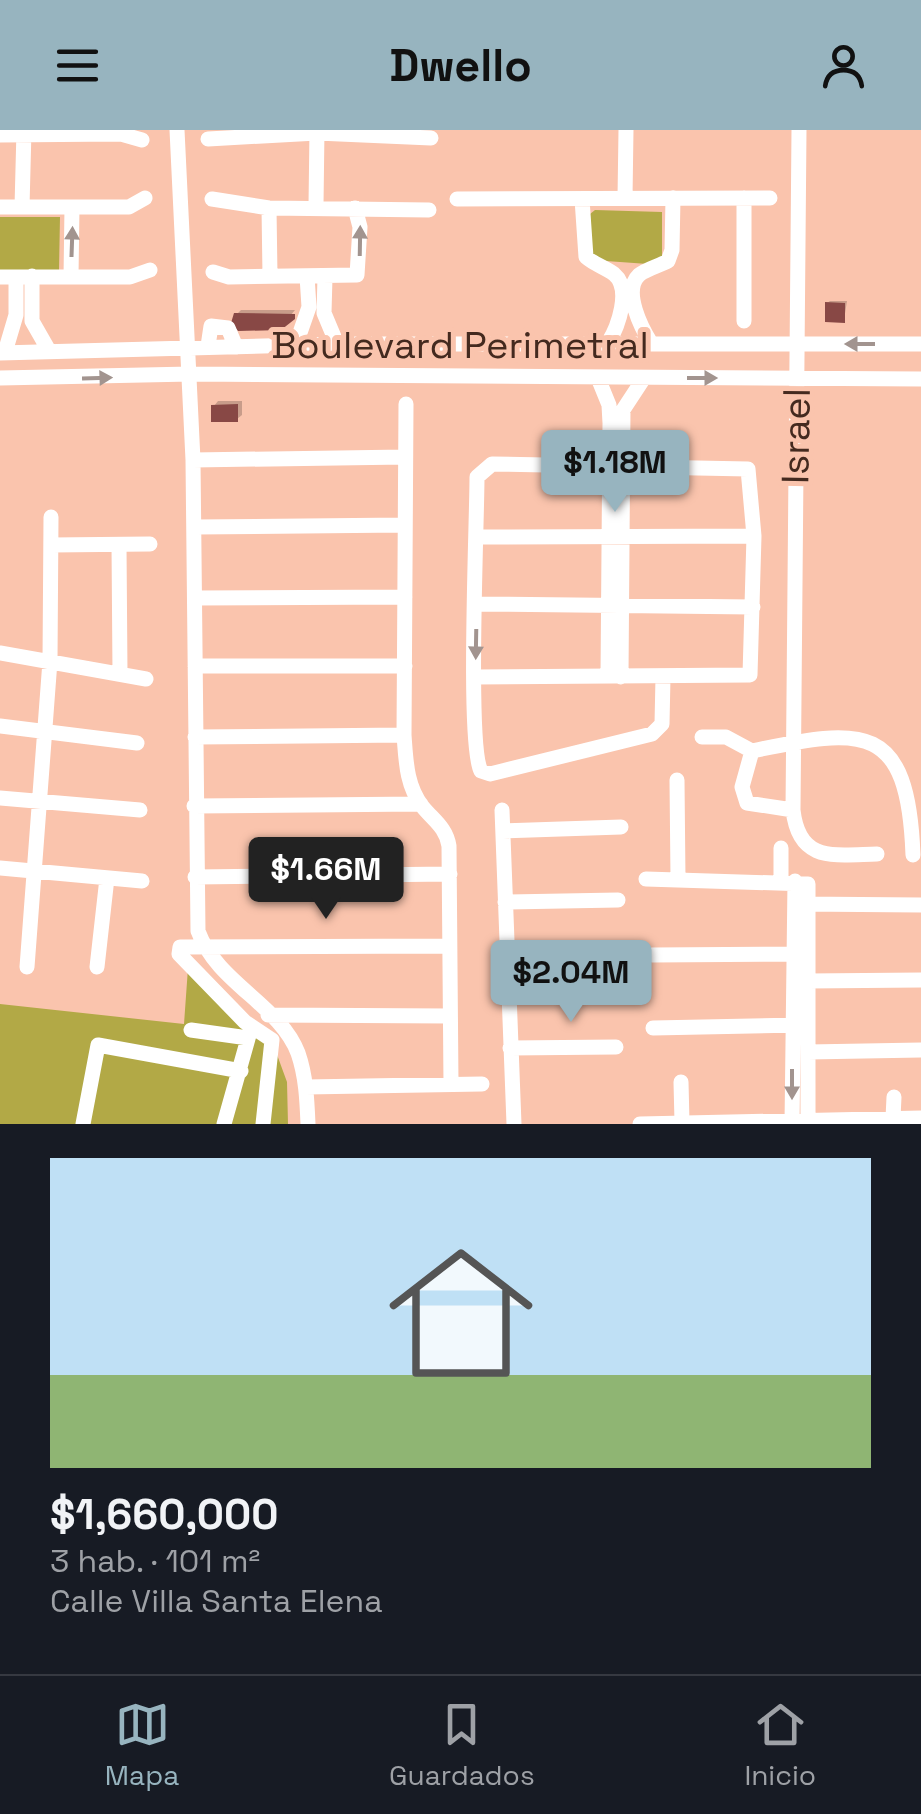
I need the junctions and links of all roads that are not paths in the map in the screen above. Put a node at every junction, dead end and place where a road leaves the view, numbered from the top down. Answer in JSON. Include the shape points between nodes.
{"nodes":[{"id":1,"x":177,"y":130,"type":"edge"},
{"id":2,"x":626,"y":130,"type":"edge"},
{"id":3,"x":799,"y":130,"type":"edge"},
{"id":4,"x":24,"y":132,"type":"edge"},
{"id":5,"x":317,"y":132,"type":"edge"},
{"id":6,"x":0,"y":135,"type":"edge"},
{"id":7,"x":432,"y":138,"type":"dead end"},
{"id":8,"x":208,"y":139,"type":"dead end"},
{"id":9,"x":142,"y":140,"type":"dead end"},
{"id":10,"x":145,"y":198,"type":"dead end"},
{"id":11,"x":625,"y":198,"type":"junction"},
{"id":12,"x":673,"y":198,"type":"junction"},
{"id":13,"x":744,"y":198,"type":"junction"},
{"id":14,"x":770,"y":198,"type":"dead end"},
{"id":15,"x":212,"y":199,"type":"dead end"},
{"id":16,"x":457,"y":199,"type":"dead end"},
{"id":17,"x":582,"y":199,"type":"junction"},
{"id":18,"x":316,"y":206,"type":"junction"},
{"id":19,"x":0,"y":207,"type":"edge"},
{"id":20,"x":22,"y":207,"type":"junction"},
{"id":21,"x":72,"y":207,"type":"junction"},
{"id":22,"x":269,"y":208,"type":"junction"},
{"id":23,"x":355,"y":208,"type":"junction"},
{"id":24,"x":428,"y":210,"type":"dead end"},
{"id":25,"x":150,"y":270,"type":"dead end"},
{"id":26,"x":213,"y":272,"type":"dead end"},
{"id":27,"x":16,"y":276,"type":"edge"},
{"id":28,"x":71,"y":276,"type":"junction"},
{"id":29,"x":270,"y":276,"type":"junction"},
{"id":30,"x":308,"y":276,"type":"junction"},
{"id":31,"x":325,"y":277,"type":"junction"},
{"id":32,"x":628,"y":301,"type":"junction"},
{"id":33,"x":24,"y":305,"type":"junction"},
{"id":34,"x":316,"y":307,"type":"junction"},
{"id":35,"x":744,"y":320,"type":"dead end"},
{"id":36,"x":608,"y":343,"type":"junction"},
{"id":37,"x":652,"y":343,"type":"junction"},
{"id":38,"x":336,"y":344,"type":"junction"},
{"id":39,"x":921,"y":344,"type":"edge"},
{"id":40,"x":798,"y":345,"type":"junction"},
{"id":41,"x":188,"y":346,"type":"junction"},
{"id":42,"x":295,"y":347,"type":"junction"},
{"id":43,"x":48,"y":348,"type":"junction"},
{"id":44,"x":3,"y":352,"type":"edge"},
{"id":45,"x":191,"y":374,"type":"junction"},
{"id":46,"x":0,"y":378,"type":"edge"},
{"id":47,"x":598,"y":378,"type":"junction"},
{"id":48,"x":644,"y":378,"type":"junction"},
{"id":49,"x":797,"y":378,"type":"junction"},
{"id":50,"x":921,"y":379,"type":"edge"},
{"id":51,"x":406,"y":404,"type":"dead end"},
{"id":52,"x":616,"y":410,"type":"junction"},
{"id":53,"x":405,"y":458,"type":"junction"},
{"id":54,"x":194,"y":460,"type":"junction"},
{"id":55,"x":616,"y":466,"type":"junction"},
{"id":56,"x":51,"y":517,"type":"dead end"},
{"id":57,"x":404,"y":525,"type":"junction"},
{"id":58,"x":195,"y":526,"type":"junction"},
{"id":59,"x":754,"y":536,"type":"junction"},
{"id":60,"x":477,"y":537,"type":"junction"},
{"id":61,"x":615,"y":538,"type":"junction"},
{"id":62,"x":150,"y":544,"type":"dead end"},
{"id":63,"x":119,"y":545,"type":"junction"},
{"id":64,"x":51,"y":546,"type":"junction"},
{"id":65,"x":405,"y":597,"type":"junction"},
{"id":66,"x":195,"y":598,"type":"junction"},
{"id":67,"x":477,"y":604,"type":"junction"},
{"id":68,"x":615,"y":605,"type":"junction"},
{"id":69,"x":753,"y":607,"type":"junction"},
{"id":70,"x":0,"y":653,"type":"edge"},
{"id":71,"x":50,"y":661,"type":"junction"},
{"id":72,"x":195,"y":666,"type":"junction"},
{"id":73,"x":405,"y":666,"type":"junction"},
{"id":74,"x":120,"y":674,"type":"junction"},
{"id":75,"x":615,"y":676,"type":"junction"},
{"id":76,"x":476,"y":677,"type":"junction"},
{"id":77,"x":663,"y":677,"type":"junction"},
{"id":78,"x":146,"y":678,"type":"dead end"},
{"id":79,"x":0,"y":726,"type":"edge"},
{"id":80,"x":44,"y":731,"type":"junction"},
{"id":81,"x":404,"y":735,"type":"junction"},
{"id":82,"x":194,"y":736,"type":"junction"},
{"id":83,"x":702,"y":738,"type":"dead end"},
{"id":84,"x":791,"y":742,"type":"junction"},
{"id":85,"x":137,"y":743,"type":"dead end"},
{"id":86,"x":752,"y":751,"type":"junction"},
{"id":87,"x":678,"y":780,"type":"dead end"},
{"id":88,"x":0,"y":798,"type":"edge"},
{"id":89,"x":38,"y":802,"type":"junction"},
{"id":90,"x":420,"y":804,"type":"junction"},
{"id":91,"x":194,"y":806,"type":"junction"},
{"id":92,"x":140,"y":810,"type":"dead end"},
{"id":93,"x":502,"y":810,"type":"dead end"},
{"id":94,"x":793,"y":810,"type":"junction"},
{"id":95,"x":621,"y":827,"type":"dead end"},
{"id":96,"x":503,"y":831,"type":"junction"},
{"id":97,"x":781,"y":848,"type":"dead end"},
{"id":98,"x":877,"y":854,"type":"dead end"},
{"id":99,"x":913,"y":855,"type":"dead end"},
{"id":100,"x":0,"y":868,"type":"edge"},
{"id":101,"x":33,"y":871,"type":"junction"},
{"id":102,"x":450,"y":874,"type":"junction"},
{"id":103,"x":195,"y":877,"type":"junction"},
{"id":104,"x":107,"y":878,"type":"junction"},
{"id":105,"x":646,"y":879,"type":"dead end"},
{"id":106,"x":678,"y":879,"type":"junction"},
{"id":107,"x":142,"y":880,"type":"dead end"},
{"id":108,"x":795,"y":883,"type":"junction"},
{"id":109,"x":618,"y":900,"type":"dead end"},
{"id":110,"x":505,"y":902,"type":"junction"},
{"id":111,"x":802,"y":904,"type":"junction"},
{"id":112,"x":921,"y":905,"type":"edge"},
{"id":113,"x":203,"y":944,"type":"junction"},
{"id":114,"x":448,"y":946,"type":"junction"},
{"id":115,"x":800,"y":954,"type":"junction"},
{"id":116,"x":652,"y":955,"type":"dead end"},
{"id":117,"x":96,"y":967,"type":"dead end"},
{"id":118,"x":27,"y":968,"type":"dead end"},
{"id":119,"x":620,"y":973,"type":"dead end"},
{"id":120,"x":508,"y":975,"type":"junction"},
{"id":121,"x":921,"y":980,"type":"edge"},
{"id":122,"x":808,"y":981,"type":"junction"},
{"id":123,"x":268,"y":1015,"type":"junction"},
{"id":124,"x":449,"y":1016,"type":"junction"},
{"id":125,"x":800,"y":1025,"type":"junction"},
{"id":126,"x":653,"y":1028,"type":"dead end"},
{"id":127,"x":191,"y":1030,"type":"dead end"},
{"id":128,"x":250,"y":1033,"type":"junction"},
{"id":129,"x":616,"y":1047,"type":"dead end"},
{"id":130,"x":510,"y":1048,"type":"junction"},
{"id":131,"x":921,"y":1050,"type":"edge"},
{"id":132,"x":808,"y":1052,"type":"junction"},
{"id":133,"x":241,"y":1071,"type":"junction"},
{"id":134,"x":681,"y":1082,"type":"dead end"},
{"id":135,"x":451,"y":1084,"type":"junction"},
{"id":136,"x":482,"y":1084,"type":"dead end"},
{"id":137,"x":306,"y":1087,"type":"junction"},
{"id":138,"x":894,"y":1097,"type":"dead end"},
{"id":139,"x":893,"y":1118,"type":"junction"},
{"id":140,"x":921,"y":1118,"type":"edge"},
{"id":141,"x":800,"y":1121,"type":"edge"},
{"id":142,"x":682,"y":1122,"type":"edge"},
{"id":143,"x":83,"y":1124,"type":"edge"},
{"id":144,"x":224,"y":1124,"type":"edge"},
{"id":145,"x":263,"y":1124,"type":"edge"},
{"id":146,"x":308,"y":1124,"type":"edge"},
{"id":147,"x":514,"y":1124,"type":"edge"},
{"id":148,"x":640,"y":1124,"type":"edge"}],
"edges":[{"from":1,"to":41,"type":"street"},
{"from":2,"to":11,"type":"street"},
{"from":3,"to":40,"type":"street","name":"Israel"},
{"from":4,"to":6,"type":"street"},
{"from":4,"to":9,"type":"street"},
{"from":4,"to":20,"type":"street"},
{"from":5,"to":7,"type":"street"},
{"from":5,"to":8,"type":"street"},
{"from":5,"to":18,"type":"street"},
{"from":10,"to":21,"type":"street","via":[[129,207]]},
{"from":11,"to":12,"type":"street"},
{"from":11,"to":17,"type":"street"},
{"from":12,"to":13,"type":"street"},
{"from":12,"to":32,"type":"street","via":[[668,261],[636,278]]},
{"from":13,"to":14,"type":"street"},
{"from":13,"to":35,"type":"street"},
{"from":15,"to":22,"type":"street"},
{"from":16,"to":17,"type":"street"},
{"from":17,"to":32,"type":"street","via":[[586,257],[620,281]]},
{"from":18,"to":22,"type":"street"},
{"from":18,"to":23,"type":"street"},
{"from":19,"to":20,"type":"street"},
{"from":20,"to":21,"type":"street"},
{"from":28,"to":21,"type":"street","one_way":true},
{"from":22,"to":29,"type":"street"},
{"from":23,"to":24,"type":"street"},
{"from":31,"to":23,"type":"street","one_way":true,"via":[[357,274]]},
{"from":25,"to":28,"type":"street","via":[[130,277]]},
{"from":26,"to":29,"type":"street"},
{"from":27,"to":28,"type":"street"},
{"from":27,"to":33,"type":"street"},
{"from":29,"to":30,"type":"street"},
{"from":30,"to":31,"type":"street"},
{"from":30,"to":34,"type":"street"},
{"from":31,"to":34,"type":"street"},
{"from":32,"to":36,"type":"street"},
{"from":32,"to":37,"type":"street"},
{"from":33,"to":43,"type":"street"},
{"from":33,"to":44,"type":"street"},
{"from":34,"to":38,"type":"street"},
{"from":34,"to":42,"type":"street"},
{"from":36,"to":37,"type":"street","name":"Boulevard Perimetral"},
{"from":36,"to":38,"type":"street","name":"Boulevard Perimetral"},
{"from":37,"to":40,"type":"street","name":"Boulevard Perimetral"},
{"from":38,"to":42,"type":"street","name":"Boulevard Perimetral"},
{"from":39,"to":40,"type":"street","name":"Boulevard Perimetral","one_way":true},
{"from":40,"to":49,"type":"street","name":"Israel"},
{"from":41,"to":42,"type":"street","name":"Boulevard Perimetral"},
{"from":41,"to":43,"type":"street","name":"Boulevard Perimetral"},
{"from":41,"to":45,"type":"street"},
{"from":43,"to":44,"type":"street","name":"Boulevard Perimetral"},
{"from":46,"to":45,"type":"street","name":"Boulevard Perimetral","one_way":true},
{"from":45,"to":47,"type":"street","name":"Boulevard Perimetral"},
{"from":45,"to":54,"type":"street"},
{"from":47,"to":48,"type":"street","name":"Boulevard Perimetral"},
{"from":47,"to":52,"type":"street"},
{"from":48,"to":49,"type":"street","name":"Boulevard Perimetral","one_way":true},
{"from":48,"to":52,"type":"street"},
{"from":49,"to":50,"type":"street","name":"Boulevard Perimetral"},
{"from":49,"to":84,"type":"street","name":"Israel"},
{"from":51,"to":53,"type":"street"},
{"from":52,"to":55,"type":"street"},
{"from":53,"to":54,"type":"street"},
{"from":53,"to":57,"type":"street"},
{"from":54,"to":58,"type":"street"},
{"from":55,"to":59,"type":"street","via":[[738,465],[752,476]]},
{"from":55,"to":60,"type":"street","via":[[492,464],[477,477]]},
{"from":55,"to":61,"type":"street"},
{"from":56,"to":64,"type":"street"},
{"from":57,"to":58,"type":"street"},
{"from":57,"to":65,"type":"street"},
{"from":58,"to":66,"type":"street"},
{"from":59,"to":61,"type":"street"},
{"from":59,"to":69,"type":"street"},
{"from":60,"to":61,"type":"street"},
{"from":60,"to":67,"type":"street"},
{"from":61,"to":68,"type":"street"},
{"from":62,"to":63,"type":"street"},
{"from":63,"to":64,"type":"street"},
{"from":63,"to":74,"type":"street"},
{"from":64,"to":71,"type":"street"},
{"from":65,"to":66,"type":"street"},
{"from":65,"to":73,"type":"street"},
{"from":66,"to":72,"type":"street"},
{"from":67,"to":68,"type":"street"},
{"from":67,"to":76,"type":"street","one_way":true},
{"from":68,"to":69,"type":"street"},
{"from":68,"to":75,"type":"street"},
{"from":69,"to":77,"type":"street","via":[[746,678]]},
{"from":70,"to":71,"type":"street"},
{"from":71,"to":74,"type":"street"},
{"from":71,"to":80,"type":"street"},
{"from":72,"to":73,"type":"street"},
{"from":72,"to":82,"type":"street"},
{"from":73,"to":81,"type":"street"},
{"from":74,"to":78,"type":"street"},
{"from":75,"to":76,"type":"street"},
{"from":75,"to":77,"type":"street"},
{"from":76,"to":77,"type":"street","via":[[476,757],[481,771],[490,774],[652,734],[662,724]]},
{"from":79,"to":80,"type":"street"},
{"from":80,"to":85,"type":"street"},
{"from":80,"to":89,"type":"street"},
{"from":81,"to":82,"type":"street"},
{"from":81,"to":90,"type":"street","via":[[408,780]]},
{"from":82,"to":91,"type":"street"},
{"from":83,"to":86,"type":"street","via":[[726,737]]},
{"from":84,"to":86,"type":"street"},
{"from":84,"to":94,"type":"street","name":"Israel"},
{"from":84,"to":99,"type":"street","via":[[840,734],[881,750],[902,775],[911,802]]},
{"from":86,"to":94,"type":"street","via":[[742,787],[747,803]]},
{"from":87,"to":106,"type":"street"},
{"from":88,"to":89,"type":"street"},
{"from":89,"to":92,"type":"street"},
{"from":89,"to":101,"type":"street"},
{"from":90,"to":91,"type":"street"},
{"from":90,"to":102,"type":"street","via":[[447,834]]},
{"from":91,"to":103,"type":"street"},
{"from":93,"to":96,"type":"street"},
{"from":94,"to":98,"type":"street","via":[[798,836],[813,850]]},
{"from":95,"to":96,"type":"street"},
{"from":96,"to":110,"type":"street"},
{"from":97,"to":108,"type":"street"},
{"from":100,"to":101,"type":"street"},
{"from":101,"to":104,"type":"street"},
{"from":101,"to":118,"type":"street"},
{"from":102,"to":103,"type":"street"},
{"from":102,"to":114,"type":"street"},
{"from":103,"to":113,"type":"street"},
{"from":104,"to":107,"type":"street"},
{"from":104,"to":117,"type":"street"},
{"from":105,"to":106,"type":"street"},
{"from":106,"to":108,"type":"street"},
{"from":108,"to":111,"type":"street"},
{"from":109,"to":110,"type":"street"},
{"from":110,"to":120,"type":"street"},
{"from":111,"to":112,"type":"street"},
{"from":111,"to":115,"type":"street"},
{"from":113,"to":114,"type":"street"},
{"from":113,"to":123,"type":"street"},
{"from":113,"to":128,"type":"street","via":[[182,946],[179,954]]},
{"from":114,"to":124,"type":"street"},
{"from":115,"to":116,"type":"street"},
{"from":115,"to":122,"type":"street"},
{"from":115,"to":125,"type":"street"},
{"from":119,"to":120,"type":"street"},
{"from":120,"to":130,"type":"street"},
{"from":121,"to":122,"type":"street"},
{"from":122,"to":125,"type":"street"},
{"from":123,"to":124,"type":"street"},
{"from":123,"to":137,"type":"street","via":[[297,1050]]},
{"from":124,"to":135,"type":"street"},
{"from":125,"to":126,"type":"street"},
{"from":125,"to":132,"type":"street"},
{"from":125,"to":141,"type":"street","one_way":true},
{"from":127,"to":128,"type":"street"},
{"from":128,"to":133,"type":"street"},
{"from":128,"to":145,"type":"street","via":[[274,1044]]},
{"from":129,"to":130,"type":"street"},
{"from":130,"to":147,"type":"street"},
{"from":131,"to":132,"type":"street"},
{"from":132,"to":141,"type":"street"},
{"from":133,"to":143,"type":"street","via":[[98,1045]]},
{"from":133,"to":144,"type":"street"},
{"from":134,"to":142,"type":"street"},
{"from":135,"to":136,"type":"street"},
{"from":135,"to":137,"type":"street"},
{"from":137,"to":146,"type":"street"},
{"from":138,"to":139,"type":"street"},
{"from":139,"to":140,"type":"street"},
{"from":139,"to":141,"type":"street"},
{"from":141,"to":142,"type":"street"},
{"from":142,"to":148,"type":"street"}]}
